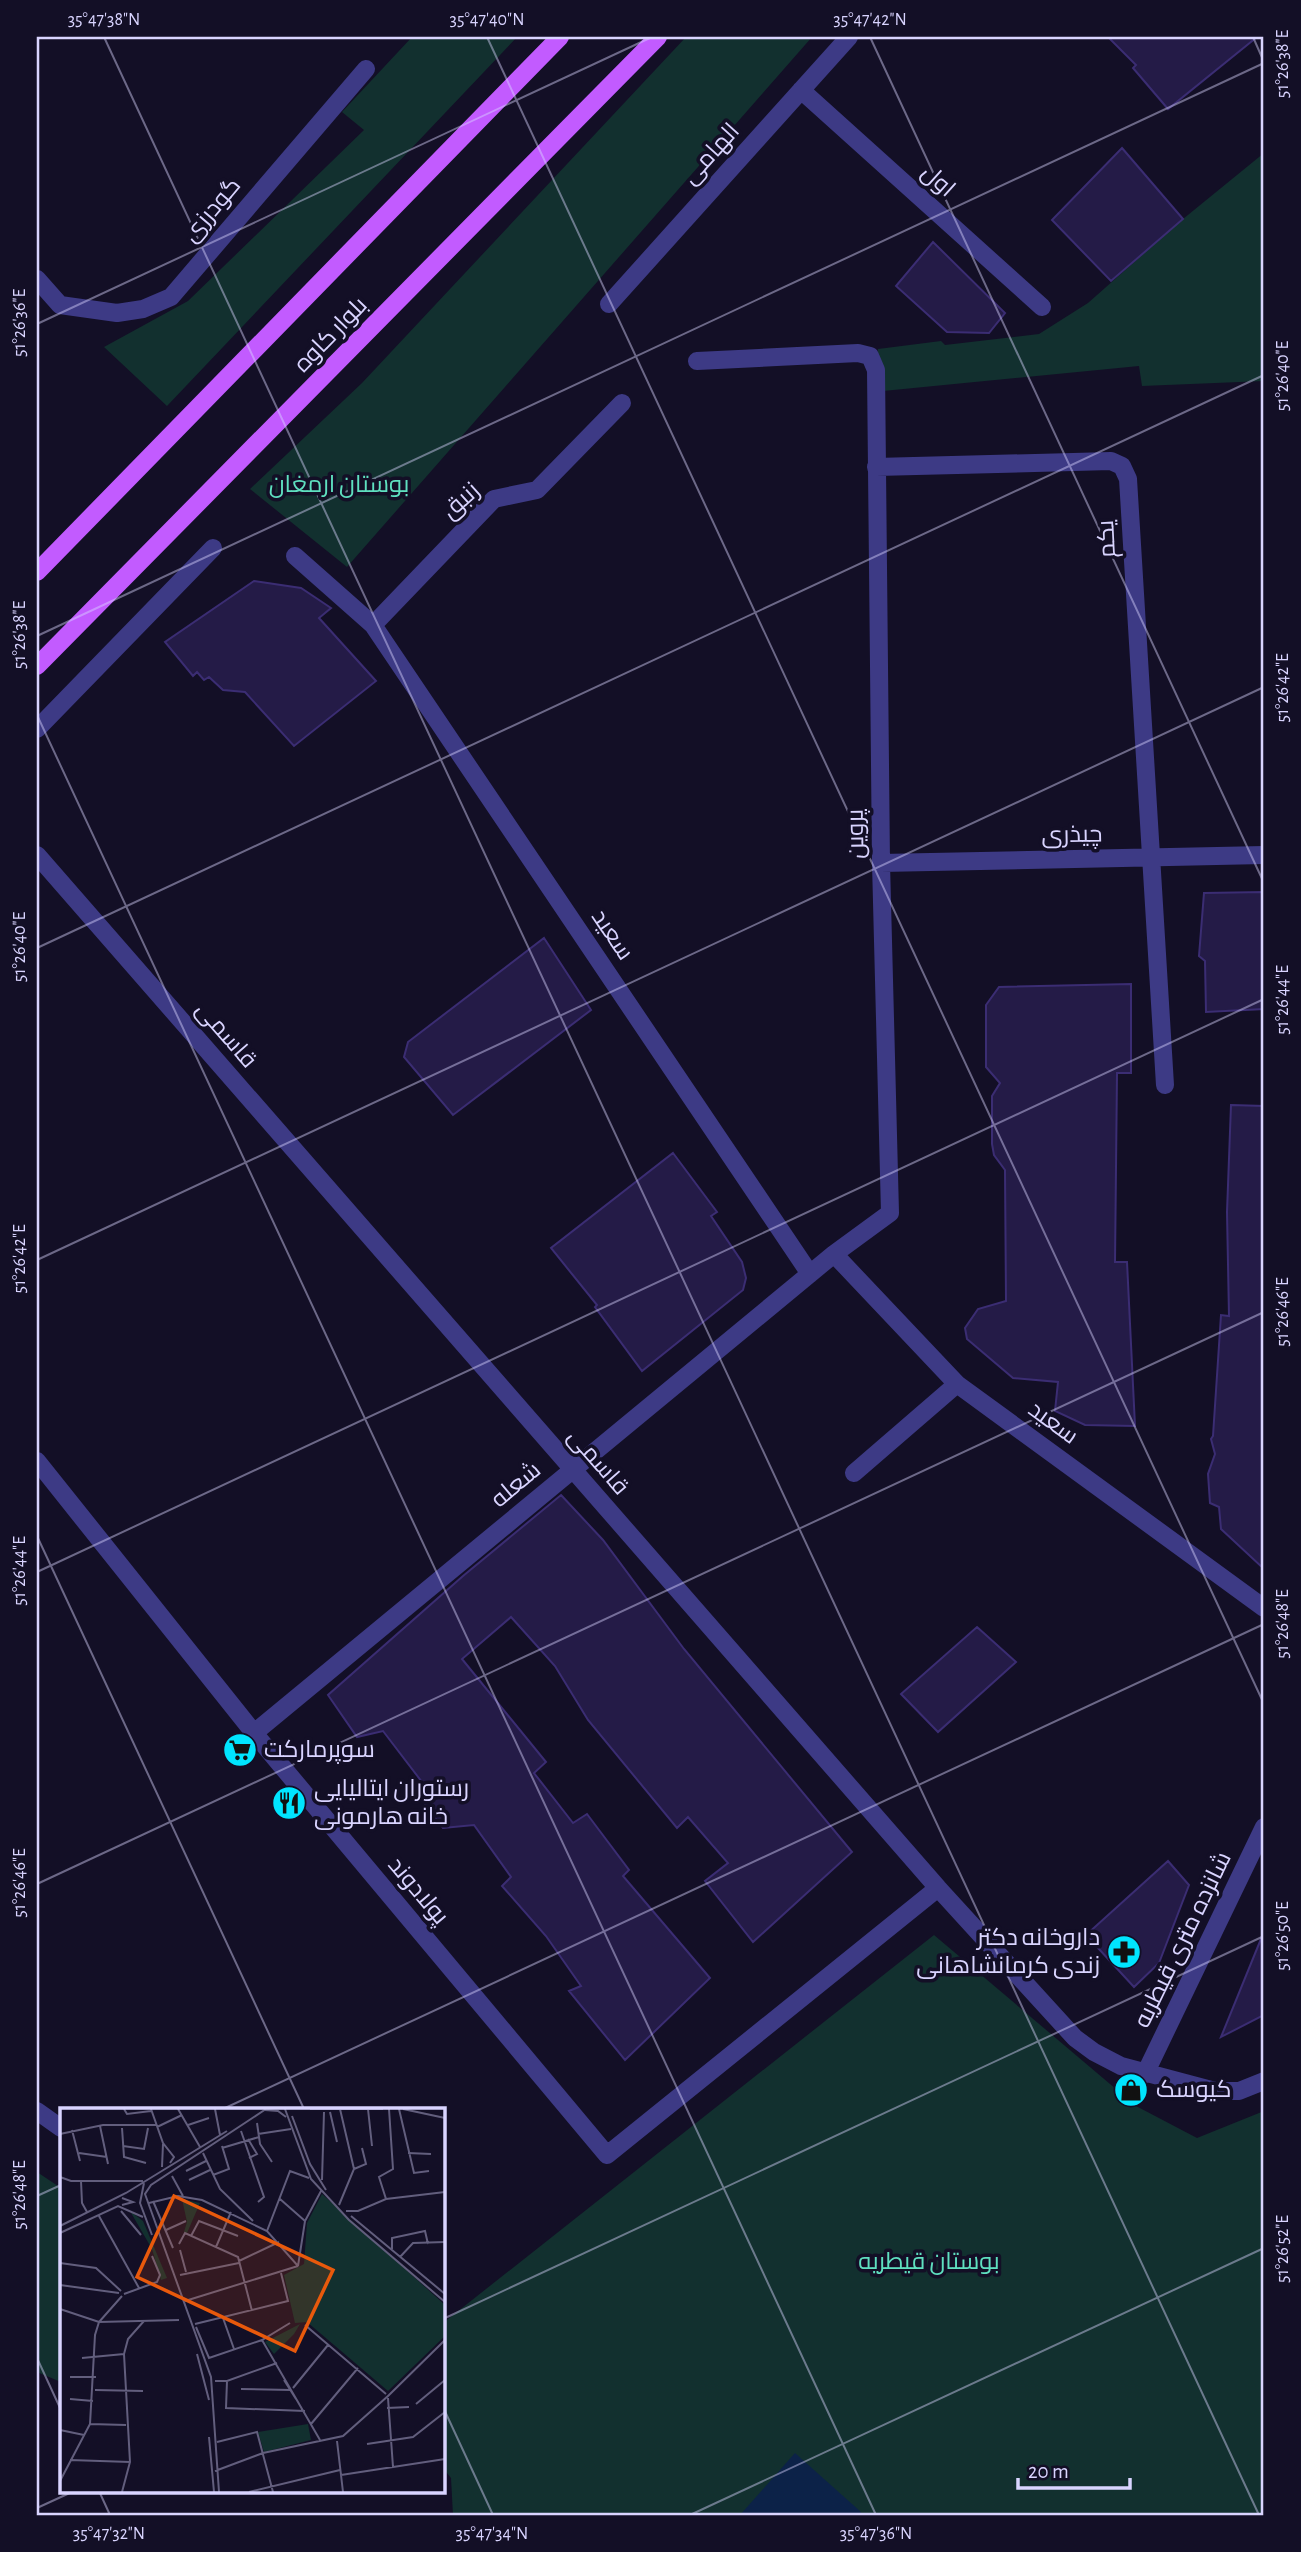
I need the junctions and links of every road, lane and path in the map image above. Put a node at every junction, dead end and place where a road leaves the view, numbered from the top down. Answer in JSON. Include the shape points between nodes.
{"nodes":[{"id":1,"x":560,"y":37,"type":"edge"},
{"id":2,"x":658,"y":37,"type":"edge"},
{"id":3,"x":849,"y":37,"type":"edge"},
{"id":4,"x":366,"y":69,"type":"dead end"},
{"id":5,"x":801,"y":90,"type":"junction"},
{"id":6,"x":37,"y":279,"type":"edge"},
{"id":7,"x":609,"y":304,"type":"dead end"},
{"id":8,"x":1042,"y":307,"type":"dead end"},
{"id":9,"x":697,"y":361,"type":"dead end"},
{"id":10,"x":622,"y":403,"type":"dead end"},
{"id":11,"x":876,"y":467,"type":"junction"},
{"id":12,"x":213,"y":548,"type":"dead end"},
{"id":13,"x":295,"y":556,"type":"dead end"},
{"id":14,"x":37,"y":572,"type":"edge"},
{"id":15,"x":373,"y":625,"type":"junction"},
{"id":16,"x":37,"y":666,"type":"edge"},
{"id":17,"x":37,"y":729,"type":"edge"},
{"id":18,"x":37,"y":855,"type":"edge"},
{"id":19,"x":1264,"y":855,"type":"edge"},
{"id":20,"x":1151,"y":858,"type":"junction"},
{"id":21,"x":881,"y":863,"type":"junction"},
{"id":22,"x":1166,"y":1085,"type":"dead end"},
{"id":23,"x":834,"y":1254,"type":"junction"},
{"id":24,"x":810,"y":1274,"type":"junction"},
{"id":25,"x":957,"y":1384,"type":"junction"},
{"id":26,"x":37,"y":1461,"type":"edge"},
{"id":27,"x":573,"y":1470,"type":"junction"},
{"id":28,"x":854,"y":1474,"type":"dead end"},
{"id":29,"x":1264,"y":1608,"type":"edge"},
{"id":30,"x":254,"y":1733,"type":"junction"},
{"id":31,"x":1264,"y":1827,"type":"edge"},
{"id":32,"x":937,"y":1888,"type":"junction"},
{"id":33,"x":1145,"y":2074,"type":"junction"},
{"id":34,"x":1264,"y":2081,"type":"edge"},
{"id":35,"x":37,"y":2111,"type":"edge"},
{"id":36,"x":60,"y":2127,"type":"edge"}],
"edges":[{"from":1,"to":14,"type":"main road","name":"بلوار کاوه"},
{"from":2,"to":16,"type":"main road","name":"بلوار کاوه"},
{"from":3,"to":5,"type":"street","name":"الهامی"},
{"from":4,"to":6,"type":"street","name":"گودرزی","via":[[171,297],[143,309],[117,313],[60,305]]},
{"from":5,"to":7,"type":"street","name":"الهامی"},
{"from":5,"to":8,"type":"street","name":"اول"},
{"from":9,"to":11,"type":"street","name":"پروین","via":[[870,356],[876,370]]},
{"from":10,"to":15,"type":"street","name":"زنبق","via":[[537,490],[494,499]]},
{"from":11,"to":20,"type":"street","name":"یکم","via":[[1111,461],[1122,466],[1128,478]]},
{"from":11,"to":21,"type":"street","name":"پروین"},
{"from":12,"to":17,"type":"street"},
{"from":13,"to":15,"type":"street","name":"سعید"},
{"from":15,"to":24,"type":"street","name":"سعید"},
{"from":18,"to":27,"type":"street","name":"قاسمی"},
{"from":19,"to":20,"type":"street","name":"چیذری"},
{"from":20,"to":21,"type":"street","name":"چیذری"},
{"from":20,"to":22,"type":"street"},
{"from":21,"to":23,"type":"street","name":"پروین","via":[[890,1213]]},
{"from":23,"to":24,"type":"street","name":"پروین"},
{"from":23,"to":25,"type":"street","name":"سعید"},
{"from":24,"to":27,"type":"street","name":"شعله"},
{"from":25,"to":28,"type":"street"},
{"from":25,"to":29,"type":"street","name":"سعید"},
{"from":26,"to":30,"type":"street","name":"پولادوند"},
{"from":27,"to":30,"type":"street","name":"شعله"},
{"from":27,"to":32,"type":"street","name":"قاسمی"},
{"from":30,"to":32,"type":"street","name":"پولادوند","via":[[607,2155]]},
{"from":31,"to":33,"type":"street","name":"شانزده متری قیطریه"},
{"from":32,"to":33,"type":"street","name":"قاسمی","via":[[1075,2038],[1121,2066]]},
{"from":33,"to":34,"type":"street","name":"قاسمی","via":[[1215,2091],[1239,2091]]},
{"from":35,"to":36,"type":"street"}]}
